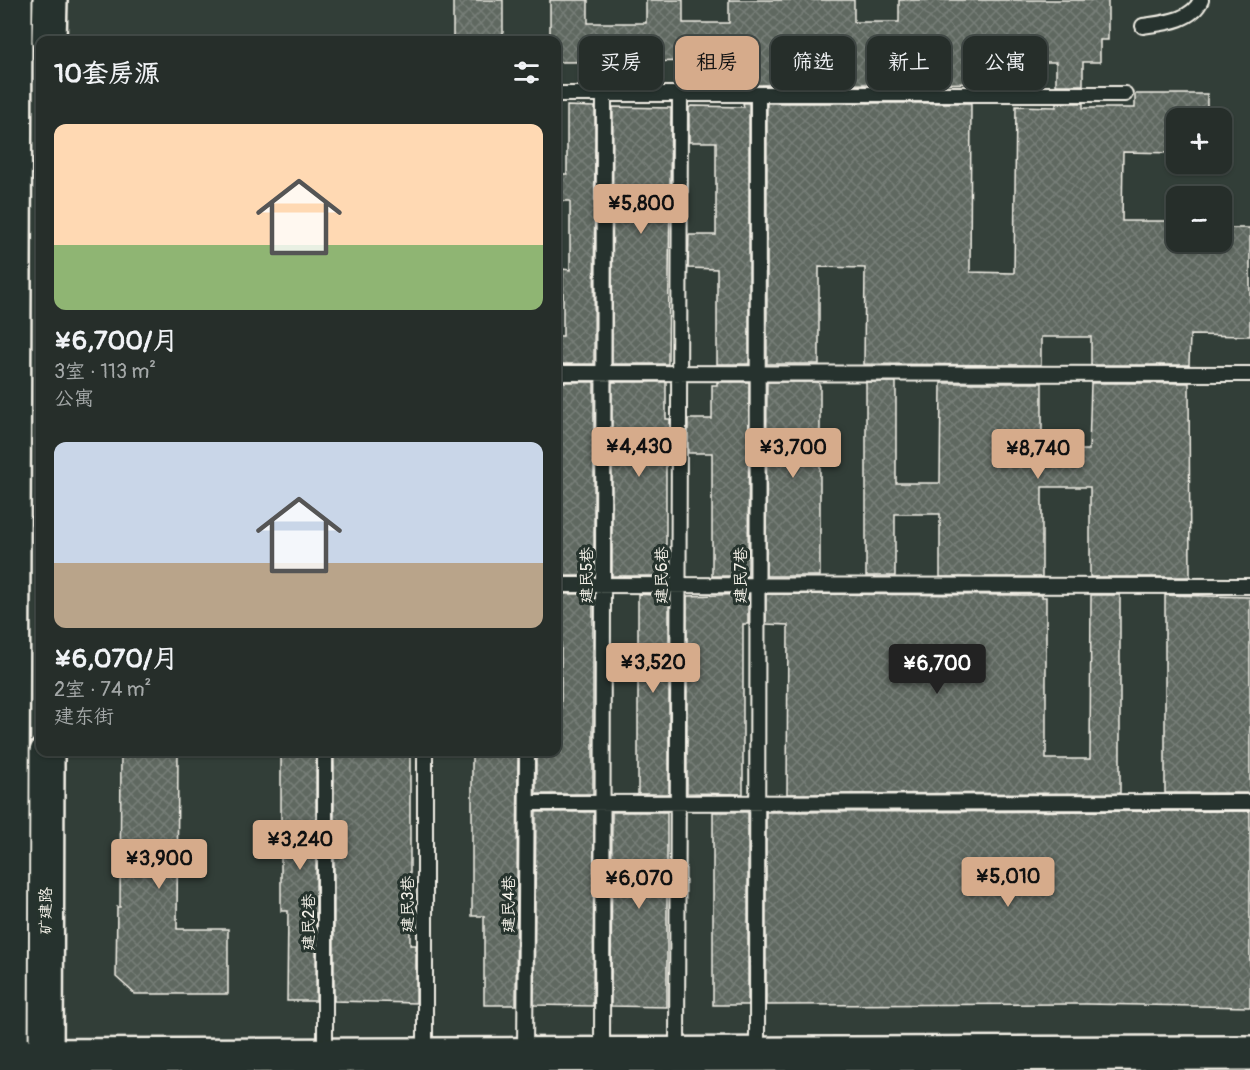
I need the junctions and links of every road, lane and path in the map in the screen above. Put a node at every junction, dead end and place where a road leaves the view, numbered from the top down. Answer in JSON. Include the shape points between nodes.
{"nodes":[{"id":1,"x":15,"y":0,"type":"edge"},
{"id":2,"x":50,"y":0,"type":"edge"},
{"id":3,"x":1201,"y":0,"type":"edge"},
{"id":4,"x":1143,"y":26,"type":"dead end"},
{"id":5,"x":49,"y":36,"type":"edge"},
{"id":6,"x":561,"y":94,"type":"edge"},
{"id":7,"x":604,"y":94,"type":"junction"},
{"id":8,"x":680,"y":94,"type":"junction"},
{"id":9,"x":758,"y":94,"type":"junction"},
{"id":10,"x":1125,"y":94,"type":"dead end"},
{"id":11,"x":561,"y":373,"type":"edge"},
{"id":12,"x":603,"y":373,"type":"junction"},
{"id":13,"x":679,"y":373,"type":"junction"},
{"id":14,"x":758,"y":373,"type":"junction"},
{"id":15,"x":1250,"y":374,"type":"edge"},
{"id":16,"x":561,"y":585,"type":"edge"},
{"id":17,"x":603,"y":585,"type":"junction"},
{"id":18,"x":679,"y":585,"type":"junction"},
{"id":19,"x":757,"y":585,"type":"junction"},
{"id":20,"x":1250,"y":586,"type":"edge"},
{"id":21,"x":47,"y":756,"type":"edge"},
{"id":22,"x":325,"y":756,"type":"edge"},
{"id":23,"x":425,"y":756,"type":"edge"},
{"id":24,"x":527,"y":756,"type":"edge"},
{"id":25,"x":757,"y":802,"type":"junction"},
{"id":26,"x":1250,"y":802,"type":"edge"},
{"id":27,"x":527,"y":803,"type":"junction"},
{"id":28,"x":603,"y":803,"type":"junction"},
{"id":29,"x":678,"y":803,"type":"junction"},
{"id":30,"x":1250,"y":1053,"type":"edge"},
{"id":31,"x":757,"y":1055,"type":"junction"},
{"id":32,"x":325,"y":1056,"type":"junction"},
{"id":33,"x":525,"y":1056,"type":"junction"},
{"id":34,"x":602,"y":1056,"type":"junction"},
{"id":35,"x":677,"y":1056,"type":"junction"},
{"id":36,"x":425,"y":1057,"type":"junction"},
{"id":37,"x":8,"y":1061,"type":"edge"},
{"id":38,"x":46,"y":1063,"type":"edge"}],
"edges":[{"from":1,"to":37,"type":"street","name":"矿建路"},
{"from":2,"to":5,"type":"street"},
{"from":3,"to":4,"type":"lane","via":[[1186,15]]},
{"from":6,"to":7,"type":"lane"},
{"from":7,"to":8,"type":"lane"},
{"from":7,"to":12,"type":"lane","name":"建民5巷"},
{"from":8,"to":9,"type":"lane"},
{"from":8,"to":13,"type":"lane","name":"建民6巷"},
{"from":9,"to":10,"type":"lane"},
{"from":9,"to":14,"type":"lane","name":"建民7巷"},
{"from":11,"to":12,"type":"lane"},
{"from":12,"to":13,"type":"lane"},
{"from":12,"to":17,"type":"lane","name":"建民5巷"},
{"from":13,"to":14,"type":"lane"},
{"from":13,"to":18,"type":"lane","name":"建民6巷"},
{"from":14,"to":15,"type":"lane"},
{"from":14,"to":19,"type":"lane","name":"建民7巷"},
{"from":16,"to":17,"type":"lane"},
{"from":17,"to":18,"type":"lane"},
{"from":17,"to":28,"type":"lane","name":"建民5巷"},
{"from":18,"to":19,"type":"lane"},
{"from":18,"to":29,"type":"lane","name":"建民6巷"},
{"from":19,"to":20,"type":"lane"},
{"from":19,"to":25,"type":"lane","name":"建民7巷"},
{"from":21,"to":38,"type":"street","name":"矿建路"},
{"from":22,"to":32,"type":"lane","name":"建民2巷"},
{"from":23,"to":36,"type":"lane","name":"建民3巷"},
{"from":24,"to":27,"type":"lane","name":"建民4巷"},
{"from":25,"to":26,"type":"lane"},
{"from":25,"to":29,"type":"lane"},
{"from":25,"to":31,"type":"lane","name":"建民7巷"},
{"from":27,"to":28,"type":"lane"},
{"from":27,"to":33,"type":"lane","name":"建民4巷"},
{"from":28,"to":29,"type":"lane"},
{"from":28,"to":34,"type":"lane","name":"建民5巷"},
{"from":29,"to":35,"type":"lane","name":"建民6巷"},
{"from":30,"to":31,"type":"street"},
{"from":31,"to":35,"type":"street"},
{"from":32,"to":36,"type":"street"},
{"from":32,"to":38,"type":"street"},
{"from":33,"to":34,"type":"street"},
{"from":33,"to":36,"type":"street"},
{"from":34,"to":35,"type":"street"},
{"from":37,"to":38,"type":"street"}]}
